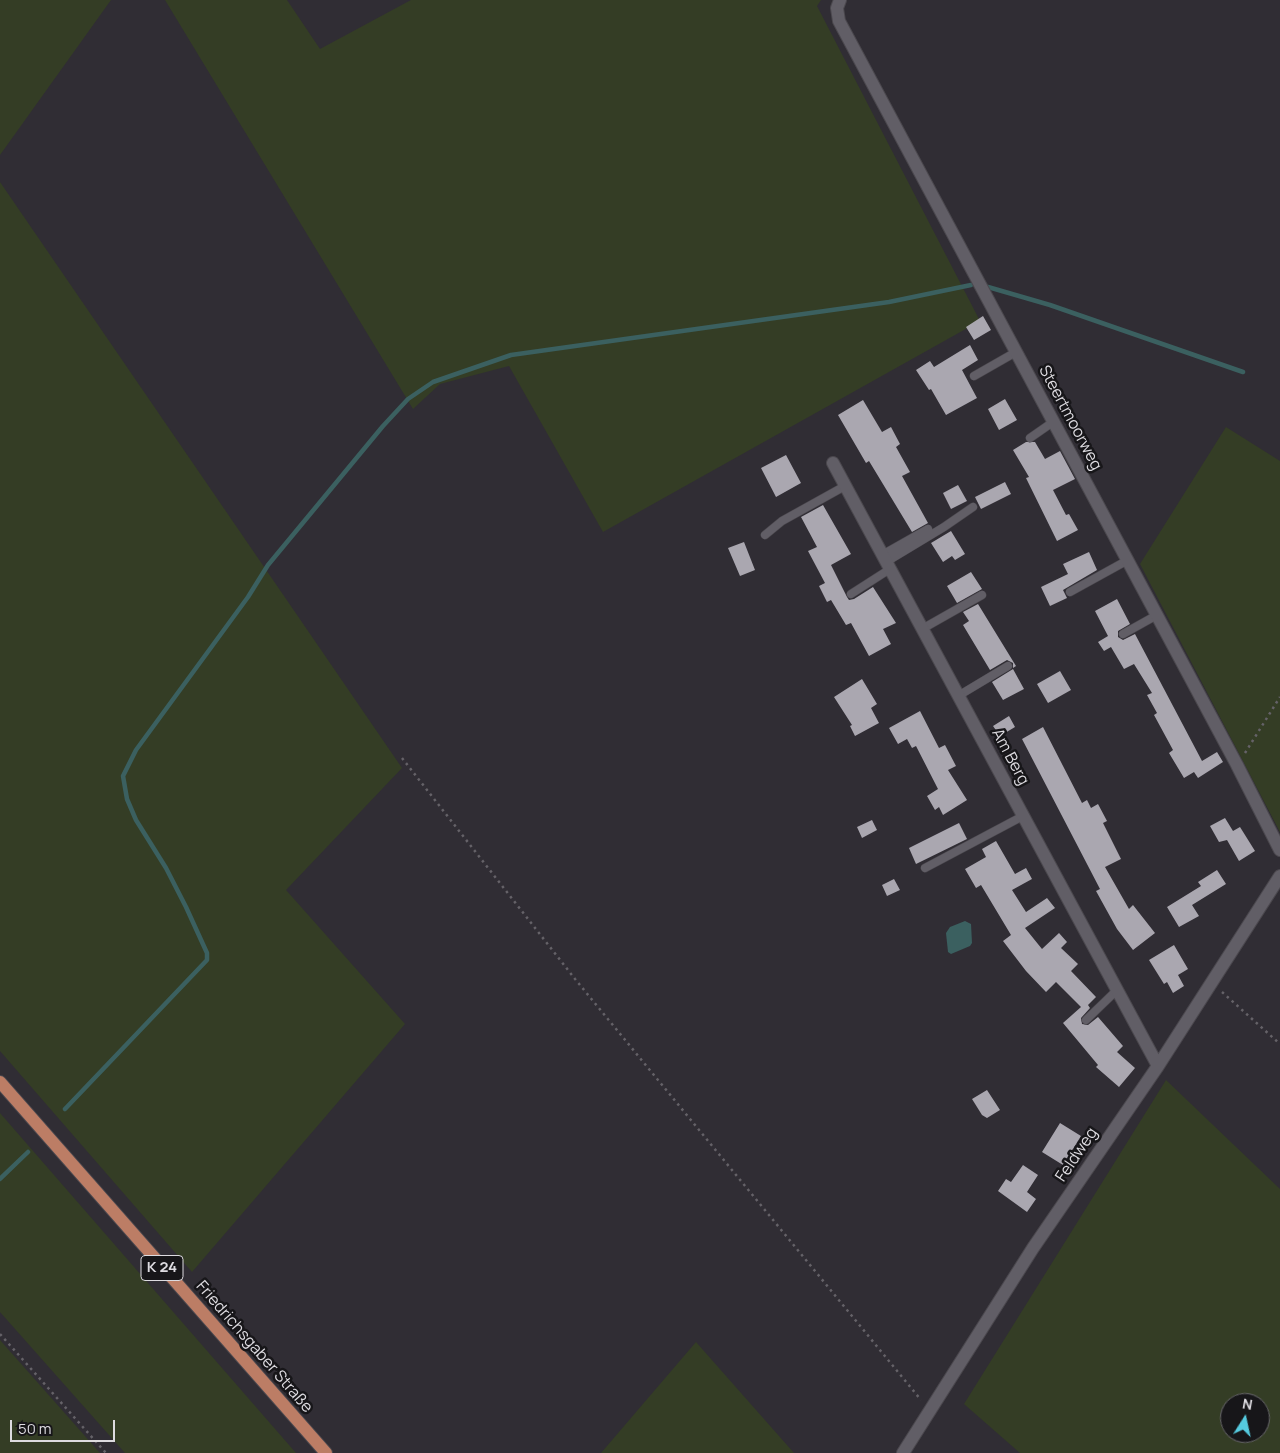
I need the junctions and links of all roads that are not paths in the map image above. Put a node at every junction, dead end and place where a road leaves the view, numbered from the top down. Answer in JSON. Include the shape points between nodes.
{"nodes":[{"id":1,"x":840,"y":0,"type":"edge"},
{"id":2,"x":1016,"y":352,"type":"junction"},
{"id":3,"x":974,"y":376,"type":"dead end"},
{"id":4,"x":1053,"y":422,"type":"junction"},
{"id":5,"x":1030,"y":438,"type":"dead end"},
{"id":6,"x":833,"y":463,"type":"dead end"},
{"id":7,"x":845,"y":486,"type":"junction"},
{"id":8,"x":973,"y":507,"type":"dead end"},
{"id":9,"x":928,"y":530,"type":"dead end"},
{"id":10,"x":765,"y":535,"type":"dead end"},
{"id":11,"x":1128,"y":560,"type":"junction"},
{"id":12,"x":886,"y":562,"type":"junction"},
{"id":13,"x":1070,"y":592,"type":"dead end"},
{"id":14,"x":851,"y":594,"type":"dead end"},
{"id":15,"x":982,"y":596,"type":"dead end"},
{"id":16,"x":1157,"y":615,"type":"junction"},
{"id":17,"x":922,"y":628,"type":"junction"},
{"id":18,"x":1123,"y":634,"type":"dead end"},
{"id":19,"x":1008,"y":666,"type":"dead end"},
{"id":20,"x":958,"y":696,"type":"junction"},
{"id":21,"x":1023,"y":816,"type":"junction"},
{"id":22,"x":1280,"y":850,"type":"edge"},
{"id":23,"x":925,"y":868,"type":"dead end"},
{"id":24,"x":1280,"y":876,"type":"edge"},
{"id":25,"x":1116,"y":990,"type":"junction"},
{"id":26,"x":1086,"y":1020,"type":"dead end"},
{"id":27,"x":1158,"y":1066,"type":"junction"},
{"id":28,"x":0,"y":1082,"type":"edge"},
{"id":29,"x":326,"y":1453,"type":"edge"},
{"id":30,"x":903,"y":1453,"type":"edge"}],
"edges":[{"from":1,"to":2,"type":"street","name":"Steertmoorweg","via":[[837,8],[839,21]]},
{"from":2,"to":3,"type":"lane"},
{"from":2,"to":4,"type":"street","name":"Steertmoorweg"},
{"from":4,"to":5,"type":"lane"},
{"from":4,"to":11,"type":"street","name":"Steertmoorweg"},
{"from":6,"to":7,"type":"street","name":"Am Berg"},
{"from":7,"to":10,"type":"lane","via":[[782,521]]},
{"from":7,"to":12,"type":"street","name":"Am Berg"},
{"from":8,"to":12,"type":"lane"},
{"from":9,"to":12,"type":"lane"},
{"from":11,"to":13,"type":"lane"},
{"from":11,"to":16,"type":"street","name":"Steertmoorweg"},
{"from":12,"to":14,"type":"lane"},
{"from":12,"to":17,"type":"street","name":"Am Berg"},
{"from":15,"to":17,"type":"lane"},
{"from":16,"to":18,"type":"lane"},
{"from":16,"to":22,"type":"street","name":"Steertmoorweg"},
{"from":17,"to":20,"type":"street","name":"Am Berg"},
{"from":19,"to":20,"type":"lane"},
{"from":20,"to":21,"type":"street","name":"Am Berg"},
{"from":21,"to":23,"type":"lane"},
{"from":21,"to":25,"type":"street","name":"Am Berg"},
{"from":24,"to":27,"type":"street","name":"Feldweg"},
{"from":25,"to":26,"type":"lane"},
{"from":25,"to":27,"type":"street","name":"Am Berg"},
{"from":27,"to":30,"type":"street","name":"Feldweg","via":[[1033,1248]]},
{"from":28,"to":29,"type":"main road","name":"Friedrichsgaber Straße","number":"K 24"}]}
